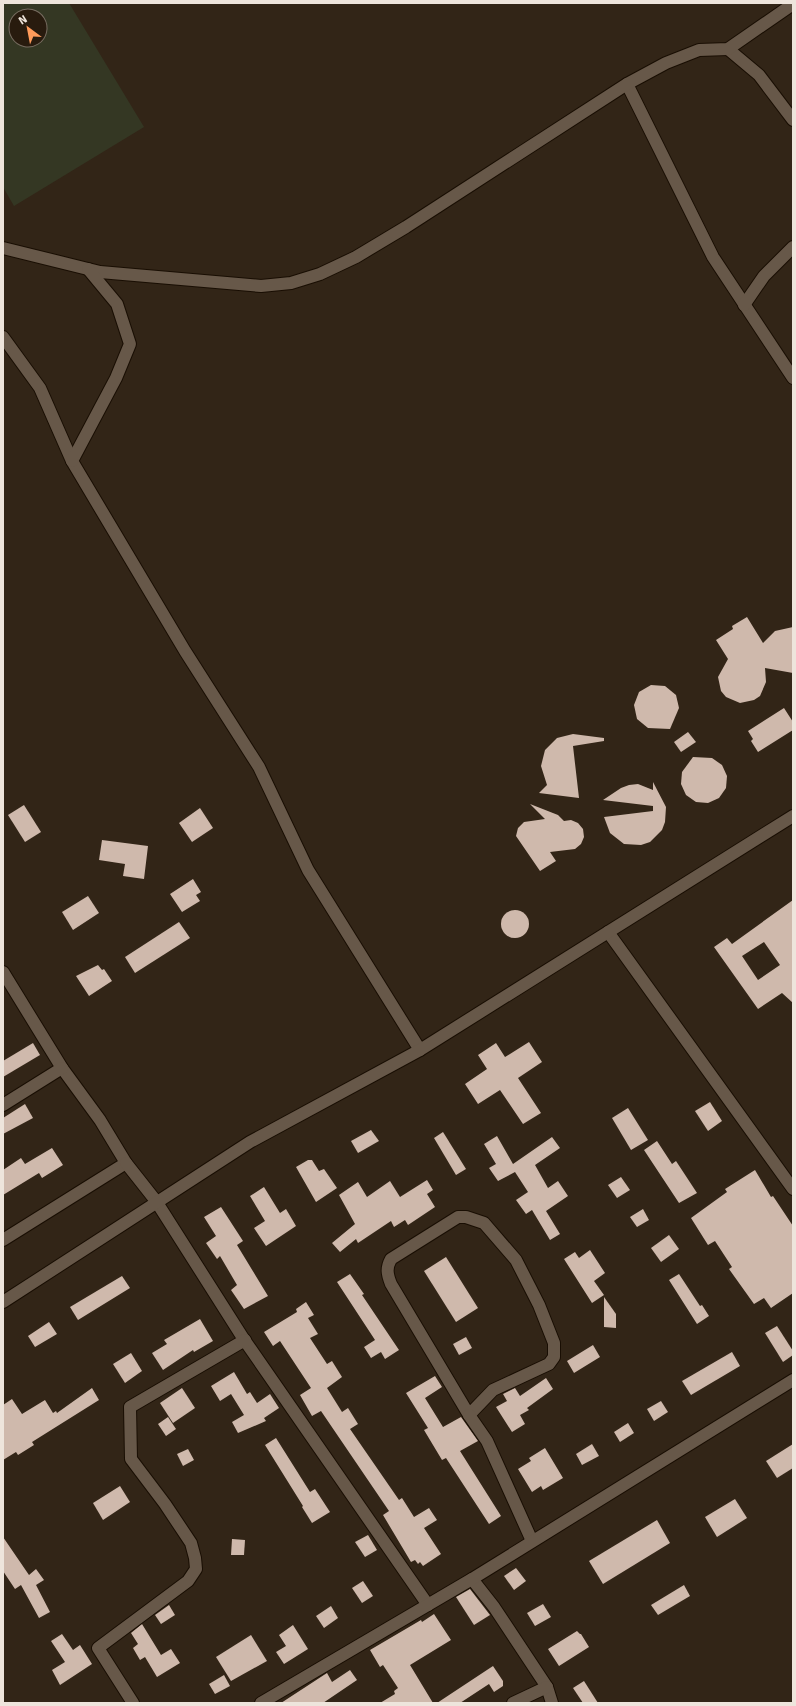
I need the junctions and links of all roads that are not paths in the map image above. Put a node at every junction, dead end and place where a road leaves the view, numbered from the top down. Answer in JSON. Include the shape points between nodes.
{"nodes":[{"id":1,"x":793,"y":4,"type":"edge"},
{"id":2,"x":728,"y":49,"type":"junction"},
{"id":3,"x":627,"y":84,"type":"junction"},
{"id":4,"x":793,"y":120,"type":"edge"},
{"id":5,"x":793,"y":247,"type":"edge"},
{"id":6,"x":3,"y":248,"type":"edge"},
{"id":7,"x":88,"y":269,"type":"junction"},
{"id":8,"x":744,"y":305,"type":"junction"},
{"id":9,"x":3,"y":337,"type":"edge"},
{"id":10,"x":793,"y":378,"type":"edge"},
{"id":11,"x":72,"y":461,"type":"junction"},
{"id":12,"x":793,"y":816,"type":"edge"},
{"id":13,"x":608,"y":932,"type":"junction"},
{"id":14,"x":4,"y":976,"type":"edge"},
{"id":15,"x":420,"y":1050,"type":"junction"},
{"id":16,"x":62,"y":1068,"type":"junction"},
{"id":17,"x":3,"y":1105,"type":"edge"},
{"id":18,"x":126,"y":1163,"type":"junction"},
{"id":19,"x":793,"y":1188,"type":"edge"},
{"id":20,"x":156,"y":1201,"type":"junction"},
{"id":21,"x":3,"y":1240,"type":"edge"},
{"id":22,"x":3,"y":1302,"type":"edge"},
{"id":23,"x":244,"y":1340,"type":"junction"},
{"id":24,"x":793,"y":1380,"type":"edge"},
{"id":25,"x":469,"y":1415,"type":"junction"},
{"id":26,"x":532,"y":1541,"type":"junction"},
{"id":27,"x":472,"y":1579,"type":"junction"},
{"id":28,"x":428,"y":1605,"type":"junction"},
{"id":29,"x":547,"y":1687,"type":"junction"},
{"id":30,"x":133,"y":1703,"type":"edge"},
{"id":31,"x":261,"y":1703,"type":"edge"},
{"id":32,"x":513,"y":1703,"type":"edge"},
{"id":33,"x":552,"y":1703,"type":"edge"}],
"edges":[{"from":1,"to":2,"type":"street"},
{"from":2,"to":3,"type":"street","via":[[699,50],[666,63]]},
{"from":2,"to":4,"type":"street","via":[[759,75]]},
{"from":3,"to":7,"type":"street","via":[[406,227],[356,257],[320,274],[292,283],[261,286]]},
{"from":3,"to":8,"type":"street","via":[[713,257]]},
{"from":5,"to":8,"type":"street","via":[[764,276]]},
{"from":6,"to":7,"type":"street"},
{"from":7,"to":11,"type":"street","via":[[118,304],[130,344],[116,378]]},
{"from":8,"to":10,"type":"street"},
{"from":9,"to":11,"type":"street","via":[[40,388]]},
{"from":11,"to":15,"type":"street","via":[[185,651],[259,767],[308,870]]},
{"from":12,"to":13,"type":"street"},
{"from":13,"to":15,"type":"street"},
{"from":13,"to":19,"type":"street"},
{"from":14,"to":16,"type":"street"},
{"from":15,"to":20,"type":"street","via":[[250,1142]]},
{"from":16,"to":17,"type":"street"},
{"from":16,"to":18,"type":"street","via":[[100,1120]]},
{"from":18,"to":20,"type":"street"},
{"from":18,"to":21,"type":"street"},
{"from":20,"to":22,"type":"street"},
{"from":20,"to":23,"type":"street"},
{"from":23,"to":28,"type":"street"},
{"from":23,"to":30,"type":"street","via":[[130,1407],[131,1459],[191,1543],[196,1569],[188,1581],[98,1648]]},
{"from":24,"to":26,"type":"street"},
{"from":25,"to":25,"type":"street","via":[[391,1284],[387,1273],[391,1259],[458,1217],[484,1223],[516,1260],[554,1343],[554,1357],[549,1364],[493,1390]]},
{"from":25,"to":26,"type":"street","via":[[487,1441]]},
{"from":26,"to":27,"type":"street"},
{"from":27,"to":28,"type":"street"},
{"from":27,"to":29,"type":"street","via":[[494,1607]]},
{"from":28,"to":31,"type":"street"},
{"from":29,"to":32,"type":"street"},
{"from":29,"to":33,"type":"street"}]}
